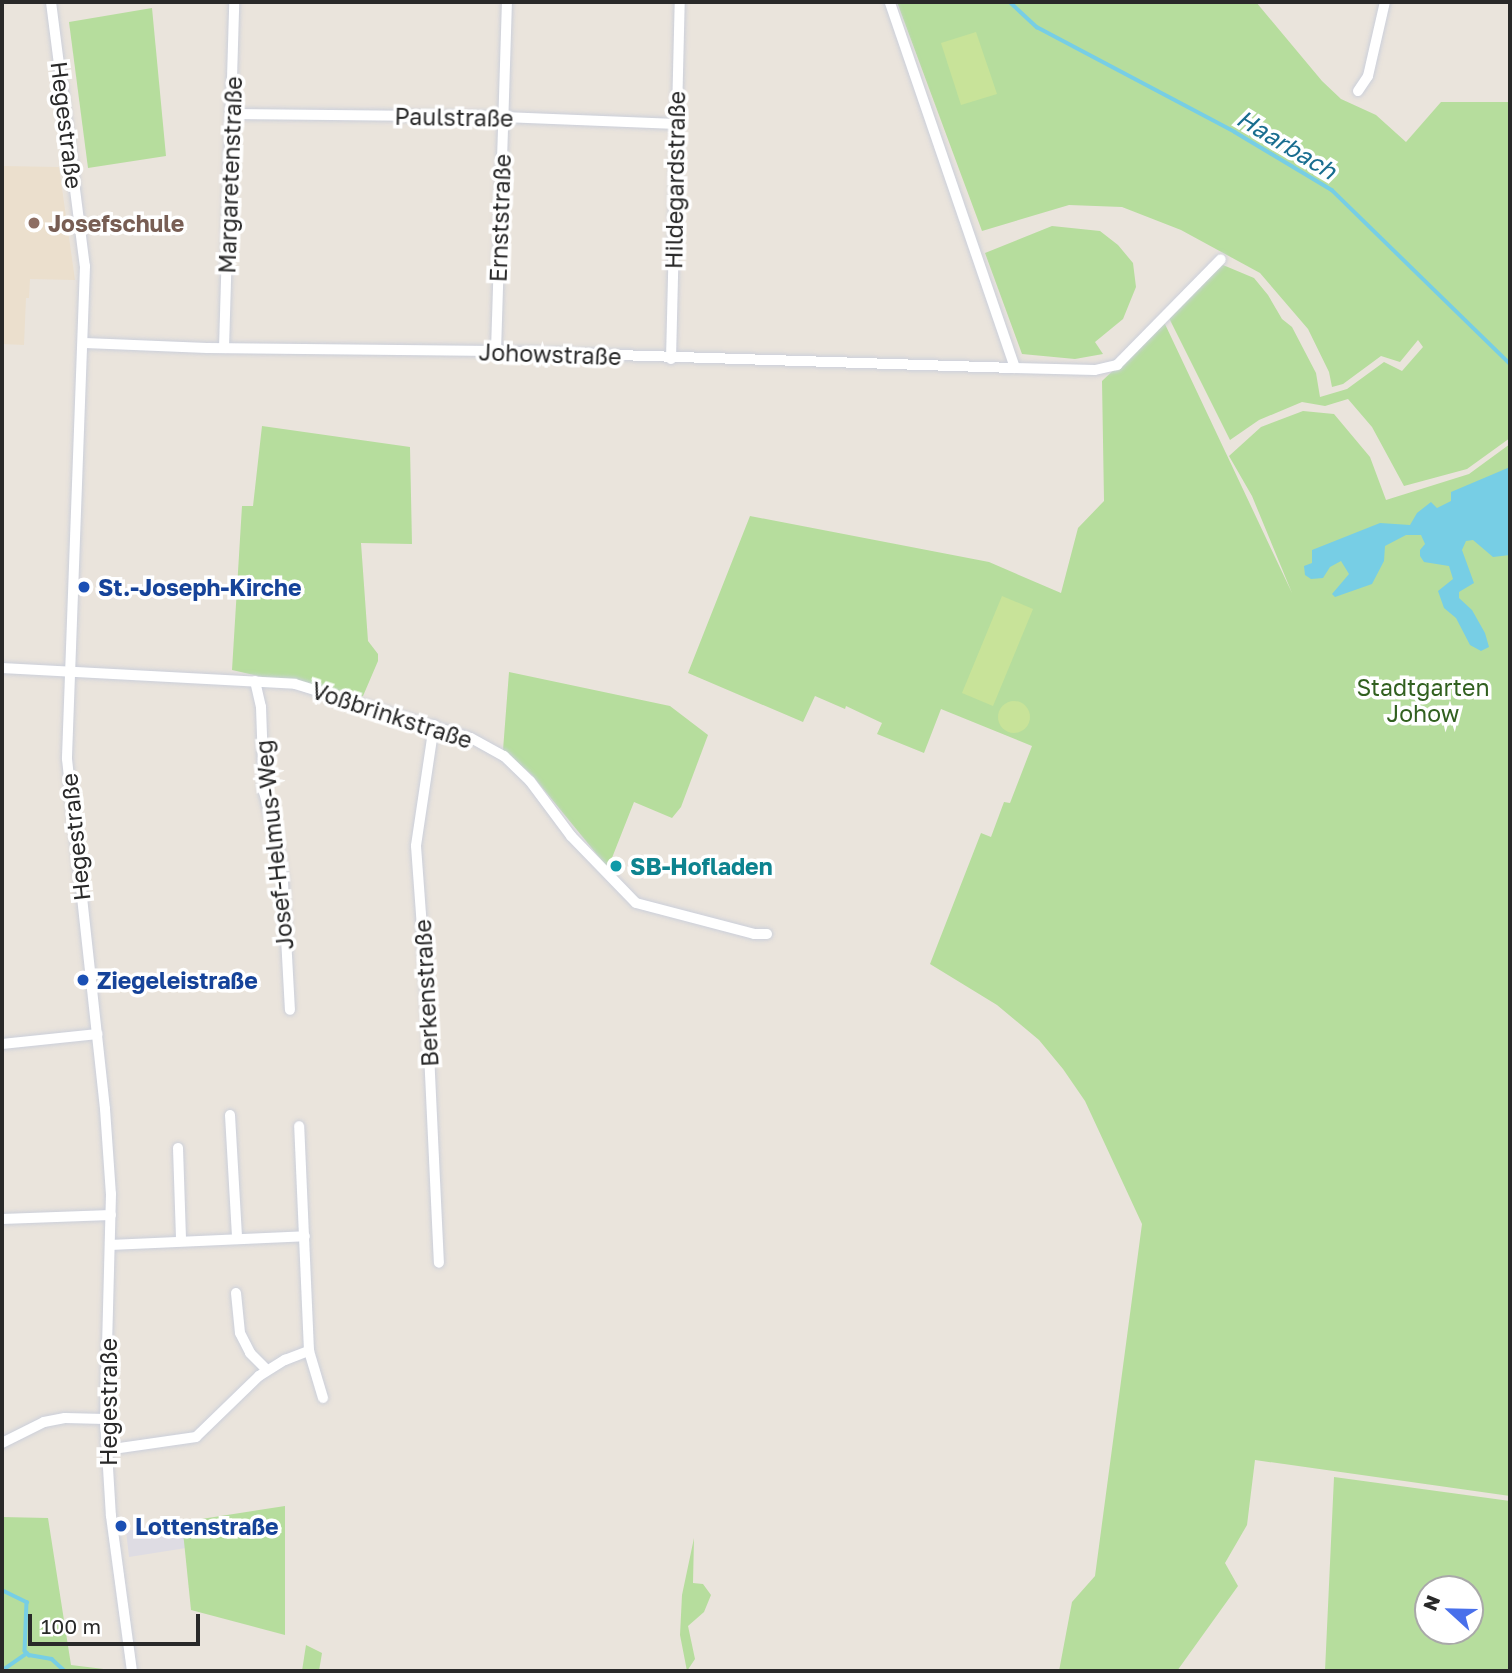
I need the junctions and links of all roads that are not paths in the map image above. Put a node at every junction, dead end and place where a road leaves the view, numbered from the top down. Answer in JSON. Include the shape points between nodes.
{"nodes":[{"id":1,"x":51,"y":2,"type":"edge"},
{"id":2,"x":234,"y":2,"type":"edge"},
{"id":3,"x":507,"y":2,"type":"edge"},
{"id":4,"x":680,"y":2,"type":"edge"},
{"id":5,"x":890,"y":2,"type":"edge"},
{"id":6,"x":1385,"y":2,"type":"edge"},
{"id":7,"x":1358,"y":90,"type":"dead end"},
{"id":8,"x":232,"y":114,"type":"junction"},
{"id":9,"x":503,"y":117,"type":"junction"},
{"id":10,"x":677,"y":124,"type":"junction"},
{"id":11,"x":1221,"y":259,"type":"dead end"},
{"id":12,"x":85,"y":343,"type":"junction"},
{"id":13,"x":224,"y":348,"type":"junction"},
{"id":14,"x":496,"y":351,"type":"junction"},
{"id":15,"x":671,"y":359,"type":"junction"},
{"id":16,"x":1015,"y":368,"type":"junction"},
{"id":17,"x":2,"y":668,"type":"edge"},
{"id":18,"x":71,"y":672,"type":"junction"},
{"id":19,"x":255,"y":681,"type":"junction"},
{"id":20,"x":434,"y":725,"type":"junction"},
{"id":21,"x":767,"y":934,"type":"dead end"},
{"id":22,"x":290,"y":1010,"type":"dead end"},
{"id":23,"x":97,"y":1034,"type":"junction"},
{"id":24,"x":2,"y":1044,"type":"edge"},
{"id":25,"x":230,"y":1115,"type":"dead end"},
{"id":26,"x":299,"y":1126,"type":"dead end"},
{"id":27,"x":178,"y":1148,"type":"dead end"},
{"id":28,"x":111,"y":1215,"type":"junction"},
{"id":29,"x":2,"y":1219,"type":"edge"},
{"id":30,"x":305,"y":1236,"type":"junction"},
{"id":31,"x":237,"y":1238,"type":"junction"},
{"id":32,"x":181,"y":1240,"type":"junction"},
{"id":33,"x":110,"y":1245,"type":"junction"},
{"id":34,"x":439,"y":1263,"type":"dead end"},
{"id":35,"x":236,"y":1293,"type":"dead end"},
{"id":36,"x":309,"y":1351,"type":"junction"},
{"id":37,"x":263,"y":1373,"type":"junction"},
{"id":38,"x":323,"y":1398,"type":"dead end"},
{"id":39,"x":104,"y":1419,"type":"junction"},
{"id":40,"x":2,"y":1443,"type":"edge"},
{"id":41,"x":106,"y":1450,"type":"junction"},
{"id":42,"x":132,"y":1671,"type":"edge"}],
"edges":[{"from":1,"to":12,"type":"street","name":"Hegestraße","via":[[85,266]]},
{"from":2,"to":8,"type":"street","name":"Margaretenstraße"},
{"from":3,"to":9,"type":"street","name":"Ernststraße"},
{"from":4,"to":10,"type":"street","name":"Hildegardstraße"},
{"from":5,"to":16,"type":"street"},
{"from":6,"to":7,"type":"street","via":[[1368,76]]},
{"from":8,"to":9,"type":"street","name":"Paulstraße"},
{"from":8,"to":13,"type":"street","name":"Margaretenstraße"},
{"from":9,"to":10,"type":"street","name":"Paulstraße"},
{"from":9,"to":14,"type":"street","name":"Ernststraße"},
{"from":10,"to":15,"type":"street","name":"Hildegardstraße"},
{"from":11,"to":16,"type":"street","name":"Johowstraße","via":[[1117,365],[1095,370]]},
{"from":12,"to":13,"type":"street","name":"Johowstraße"},
{"from":12,"to":18,"type":"street","name":"Hegestraße"},
{"from":13,"to":14,"type":"street","name":"Johowstraße"},
{"from":14,"to":15,"type":"street","name":"Johowstraße"},
{"from":15,"to":16,"type":"street","name":"Johowstraße"},
{"from":17,"to":18,"type":"street"},
{"from":18,"to":19,"type":"street","name":"Voßbrinkstraße"},
{"from":18,"to":23,"type":"street","name":"Hegestraße","via":[[67,759]]},
{"from":19,"to":20,"type":"street","name":"Voßbrinkstraße","via":[[295,684]]},
{"from":19,"to":22,"type":"street","name":"Josef-Helmus-Weg","via":[[261,707],[264,792],[283,883]]},
{"from":20,"to":21,"type":"street","name":"Voßbrinkstraße","via":[[471,737],[504,756],[530,781],[571,836],[636,903]]},
{"from":20,"to":34,"type":"street","name":"Berkenstraße","via":[[416,846]]},
{"from":23,"to":24,"type":"street"},
{"from":23,"to":28,"type":"street","name":"Hegestraße"},
{"from":25,"to":31,"type":"street"},
{"from":26,"to":30,"type":"street"},
{"from":27,"to":32,"type":"street"},
{"from":28,"to":29,"type":"street"},
{"from":28,"to":33,"type":"street","name":"Hegestraße"},
{"from":30,"to":31,"type":"street"},
{"from":30,"to":36,"type":"street"},
{"from":31,"to":32,"type":"street"},
{"from":32,"to":33,"type":"street"},
{"from":33,"to":39,"type":"street","name":"Hegestraße"},
{"from":35,"to":37,"type":"street","via":[[240,1333]]},
{"from":36,"to":37,"type":"street"},
{"from":36,"to":38,"type":"street"},
{"from":37,"to":41,"type":"street","via":[[196,1437]]},
{"from":39,"to":40,"type":"street","via":[[44,1422]]},
{"from":39,"to":41,"type":"street","name":"Hegestraße"},
{"from":41,"to":42,"type":"street","name":"Hegestraße"}]}
